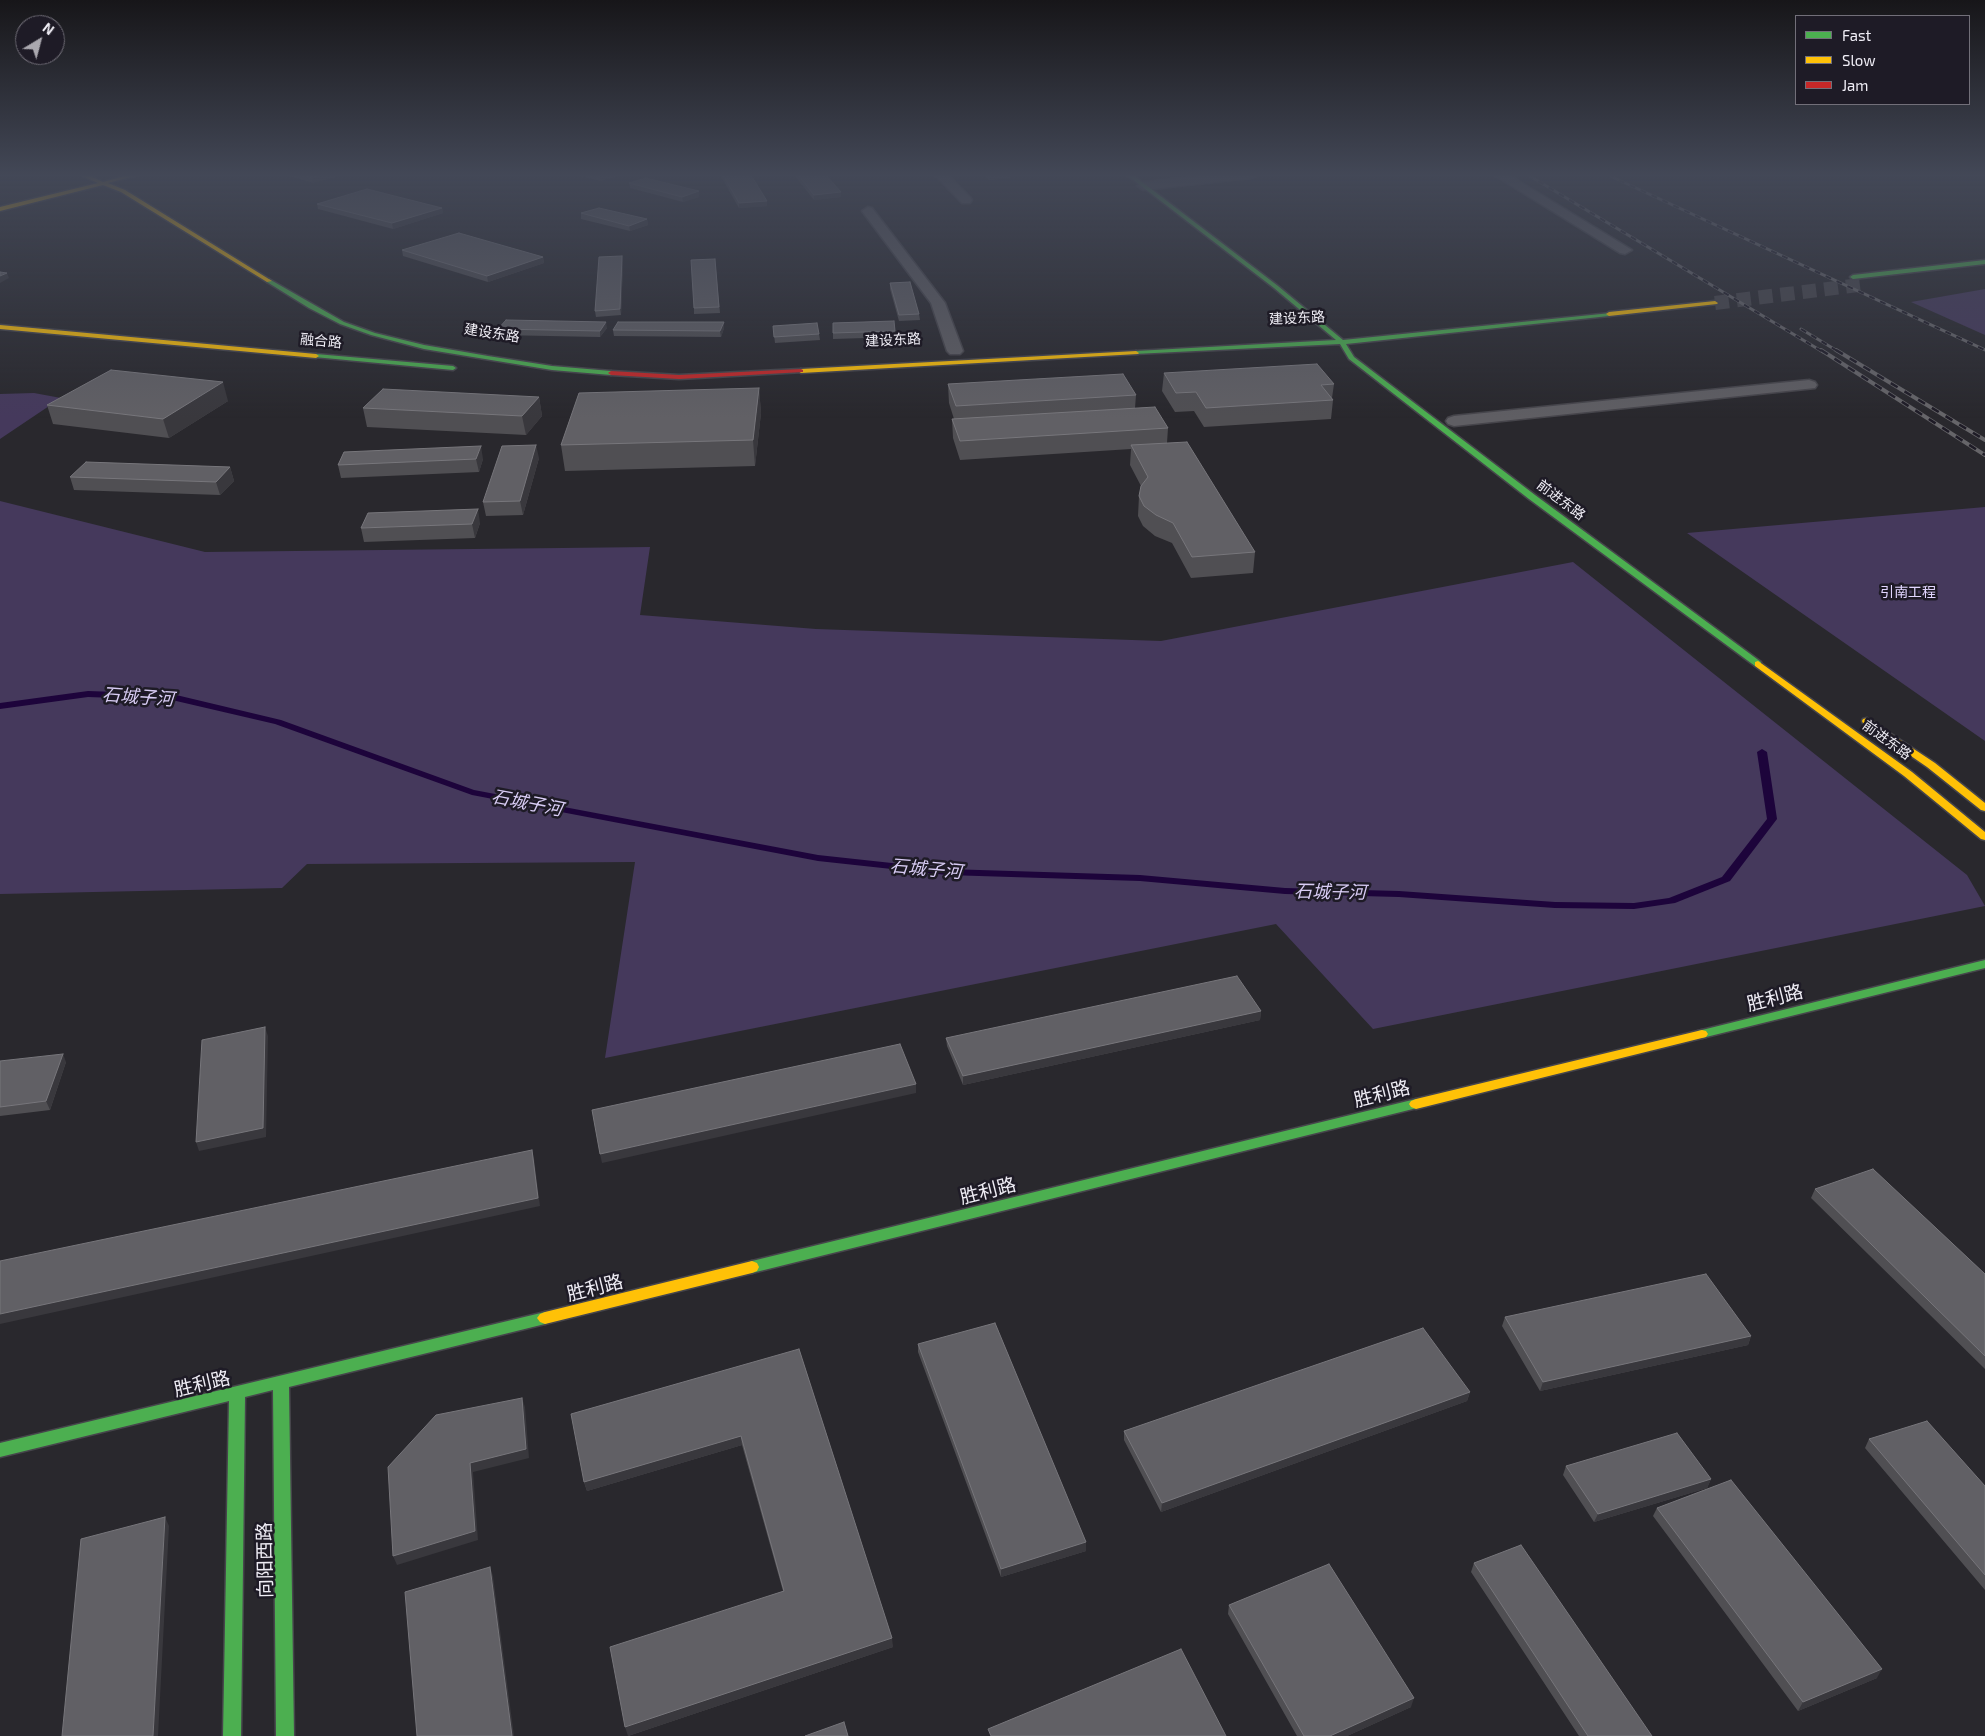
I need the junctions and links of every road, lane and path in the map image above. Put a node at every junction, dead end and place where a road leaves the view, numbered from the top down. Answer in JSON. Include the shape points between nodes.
{"nodes":[{"id":1,"x":230,"y":256,"type":"edge"},
{"id":2,"x":902,"y":256,"type":"edge"},
{"id":3,"x":1236,"y":256,"type":"edge"},
{"id":4,"x":1985,"y":262,"type":"edge"},
{"id":5,"x":1985,"y":270,"type":"edge"},
{"id":6,"x":1853,"y":277,"type":"dead end"},
{"id":7,"x":1868,"y":284,"type":"tunnel mouth"},
{"id":8,"x":1700,"y":295,"type":"dead end"},
{"id":9,"x":1715,"y":303,"type":"tunnel mouth"},
{"id":10,"x":382,"y":324,"type":"dead end"},
{"id":11,"x":0,"y":327,"type":"edge"},
{"id":12,"x":1330,"y":332,"type":"junction"},
{"id":13,"x":1342,"y":342,"type":"junction"},
{"id":14,"x":1054,"y":346,"type":"dead end"},
{"id":15,"x":960,"y":351,"type":"joint"},
{"id":16,"x":1370,"y":353,"type":"dead end"},
{"id":17,"x":465,"y":369,"type":"dead end"},
{"id":18,"x":504,"y":373,"type":"dead end"},
{"id":19,"x":640,"y":376,"type":"junction"},
{"id":20,"x":1809,"y":385,"type":"dead end"},
{"id":21,"x":1450,"y":418,"type":"joint"},
{"id":22,"x":1468,"y":433,"type":"dead end"},
{"id":23,"x":1483,"y":445,"type":"dead end"},
{"id":24,"x":1600,"y":533,"type":"dead end"},
{"id":25,"x":1858,"y":715,"type":"dead end"},
{"id":26,"x":1985,"y":808,"type":"edge"},
{"id":27,"x":1985,"y":837,"type":"edge"},
{"id":28,"x":1985,"y":964,"type":"edge"},
{"id":29,"x":281,"y":1383,"type":"junction"},
{"id":30,"x":237,"y":1393,"type":"junction"},
{"id":31,"x":0,"y":1450,"type":"edge"},
{"id":32,"x":232,"y":1736,"type":"edge"},
{"id":33,"x":285,"y":1736,"type":"edge"}],
"edges":[{"from":1,"to":19,"type":"main road","name":"建设东路","via":[[311,306],[358,329],[424,347],[488,358]]},
{"from":2,"to":15,"type":"street","via":[[938,303]]},
{"from":3,"to":12,"type":"main road","name":"前进东路"},
{"from":4,"to":6,"type":"main road"},
{"from":5,"to":7,"type":"main road"},
{"from":8,"to":12,"type":"main road","name":"建设东路"},
{"from":9,"to":13,"type":"main road","name":"建设东路"},
{"from":10,"to":15,"type":"main road","name":"建设东路","via":[[431,338],[541,356],[677,366]]},
{"from":11,"to":17,"type":"main road","name":"融合路"},
{"from":12,"to":13,"type":"main road","name":"前进东路"},
{"from":12,"to":14,"type":"main road","name":"建设东路"},
{"from":13,"to":16,"type":"main road"},
{"from":13,"to":19,"type":"main road","name":"建设东路","via":[[679,377]]},
{"from":13,"to":27,"type":"main road","name":"前进东路","via":[[1351,358],[1524,491],[1900,768]]},
{"from":18,"to":19,"type":"main road"},
{"from":20,"to":21,"type":"street"},
{"from":21,"to":22,"type":"main road"},
{"from":23,"to":24,"type":"main road"},
{"from":25,"to":26,"type":"main road"},
{"from":28,"to":29,"type":"main road","name":"胜利路"},
{"from":29,"to":30,"type":"main road","name":"胜利路"},
{"from":29,"to":33,"type":"main road","name":"向阳西路"},
{"from":30,"to":31,"type":"main road","name":"胜利路"},
{"from":30,"to":32,"type":"main road"}]}
